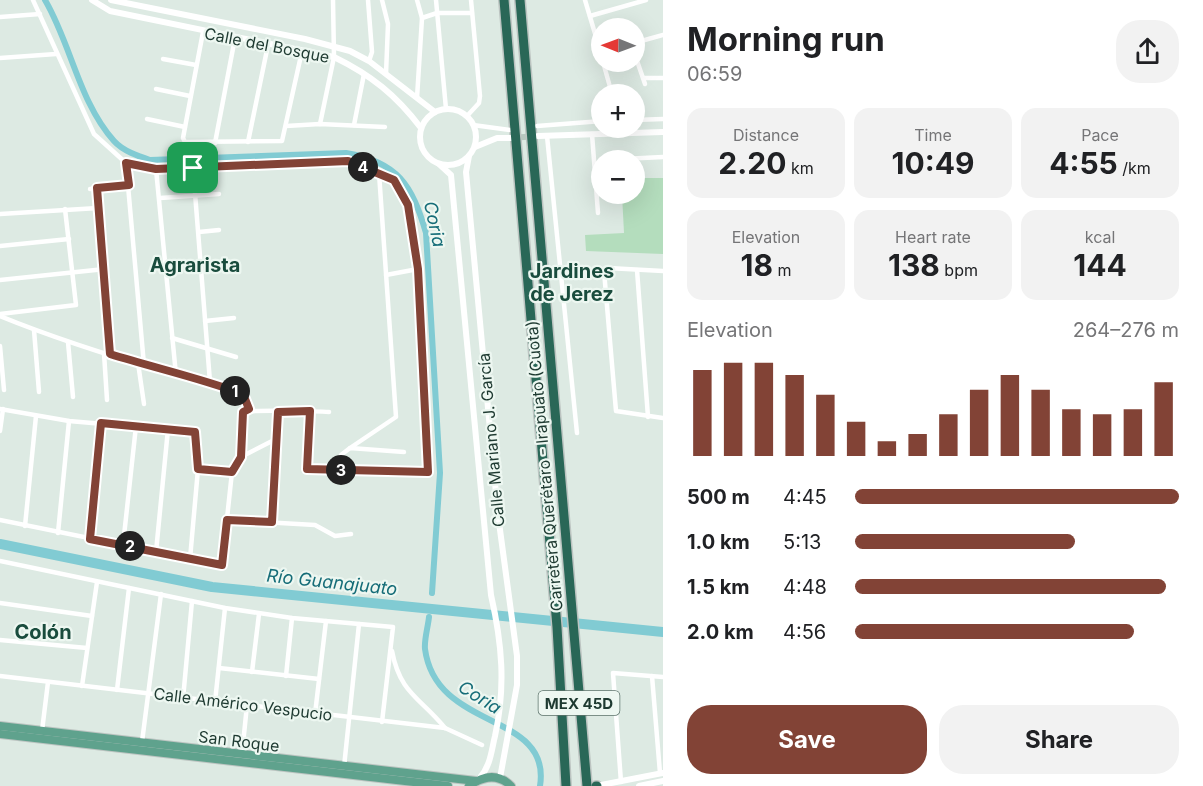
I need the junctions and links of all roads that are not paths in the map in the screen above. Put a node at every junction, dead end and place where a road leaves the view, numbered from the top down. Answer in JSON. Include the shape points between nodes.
{"nodes":[{"id":1,"x":33,"y":0,"type":"edge"},
{"id":2,"x":92,"y":0,"type":"edge"},
{"id":3,"x":111,"y":0,"type":"edge"},
{"id":4,"x":333,"y":0,"type":"edge"},
{"id":5,"x":368,"y":0,"type":"edge"},
{"id":6,"x":382,"y":0,"type":"edge"},
{"id":7,"x":417,"y":0,"type":"edge"},
{"id":8,"x":436,"y":0,"type":"edge"},
{"id":9,"x":471,"y":0,"type":"edge"},
{"id":10,"x":504,"y":0,"type":"edge"},
{"id":11,"x":520,"y":0,"type":"edge"},
{"id":12,"x":585,"y":0,"type":"edge"},
{"id":13,"x":646,"y":0,"type":"edge"},
{"id":14,"x":629,"y":2,"type":"edge"},
{"id":15,"x":436,"y":13,"type":"junction"},
{"id":16,"x":472,"y":13,"type":"junction"},
{"id":17,"x":40,"y":14,"type":"junction"},
{"id":18,"x":590,"y":16,"type":"junction"},
{"id":19,"x":0,"y":17,"type":"edge"},
{"id":20,"x":422,"y":18,"type":"junction"},
{"id":21,"x":591,"y":19,"type":"edge"},
{"id":22,"x":203,"y":32,"type":"junction"},
{"id":23,"x":663,"y":35,"type":"edge"},
{"id":24,"x":235,"y":38,"type":"junction"},
{"id":25,"x":645,"y":40,"type":"edge"},
{"id":26,"x":268,"y":45,"type":"junction"},
{"id":27,"x":335,"y":47,"type":"junction"},
{"id":28,"x":302,"y":51,"type":"junction"},
{"id":29,"x":56,"y":54,"type":"junction"},
{"id":30,"x":334,"y":57,"type":"junction"},
{"id":31,"x":0,"y":58,"type":"edge"},
{"id":32,"x":163,"y":58,"type":"dead end"},
{"id":33,"x":369,"y":61,"type":"junction"},
{"id":34,"x":196,"y":65,"type":"junction"},
{"id":35,"x":365,"y":71,"type":"junction"},
{"id":36,"x":642,"y":72,"type":"edge"},
{"id":37,"x":386,"y":75,"type":"junction"},
{"id":38,"x":644,"y":78,"type":"junction"},
{"id":39,"x":663,"y":78,"type":"edge"},
{"id":40,"x":645,"y":84,"type":"dead end"},
{"id":41,"x":156,"y":89,"type":"dead end"},
{"id":42,"x":190,"y":96,"type":"junction"},
{"id":43,"x":417,"y":98,"type":"junction"},
{"id":44,"x":446,"y":109,"type":"junction"},
{"id":45,"x":435,"y":112,"type":"junction"},
{"id":46,"x":467,"y":116,"type":"junction"},
{"id":47,"x":147,"y":119,"type":"dead end"},
{"id":48,"x":663,"y":119,"type":"edge"},
{"id":49,"x":645,"y":120,"type":"edge"},
{"id":50,"x":591,"y":122,"type":"edge"},
{"id":51,"x":320,"y":124,"type":"junction"},
{"id":52,"x":354,"y":125,"type":"junction"},
{"id":53,"x":473,"y":125,"type":"junction"},
{"id":54,"x":286,"y":126,"type":"junction"},
{"id":55,"x":537,"y":126,"type":"dead end"},
{"id":56,"x":185,"y":127,"type":"junction"},
{"id":57,"x":386,"y":127,"type":"dead end"},
{"id":58,"x":421,"y":128,"type":"junction"},
{"id":59,"x":510,"y":130,"type":"tunnel mouth"},
{"id":60,"x":645,"y":131,"type":"edge"},
{"id":61,"x":663,"y":132,"type":"edge"},
{"id":62,"x":591,"y":134,"type":"edge"},
{"id":63,"x":538,"y":136,"type":"tunnel mouth"},
{"id":64,"x":548,"y":136,"type":"junction"},
{"id":65,"x":512,"y":138,"type":"tunnel mouth"},
{"id":66,"x":592,"y":138,"type":"edge"},
{"id":67,"x":248,"y":142,"type":"junction"},
{"id":68,"x":215,"y":143,"type":"junction"},
{"id":69,"x":475,"y":147,"type":"junction"},
{"id":70,"x":469,"y":156,"type":"junction"},
{"id":71,"x":663,"y":157,"type":"edge"},
{"id":72,"x":645,"y":158,"type":"edge"},
{"id":73,"x":126,"y":163,"type":"junction"},
{"id":74,"x":439,"y":165,"type":"junction"},
{"id":75,"x":193,"y":168,"type":"junction"},
{"id":76,"x":156,"y":169,"type":"junction"},
{"id":77,"x":379,"y":173,"type":"junction"},
{"id":78,"x":129,"y":185,"type":"junction"},
{"id":79,"x":97,"y":188,"type":"junction"},
{"id":80,"x":90,"y":189,"type":"dead end"},
{"id":81,"x":219,"y":194,"type":"dead end"},
{"id":82,"x":196,"y":196,"type":"junction"},
{"id":83,"x":160,"y":198,"type":"junction"},
{"id":84,"x":98,"y":208,"type":"junction"},
{"id":85,"x":65,"y":209,"type":"junction"},
{"id":86,"x":598,"y":213,"type":"dead end"},
{"id":87,"x":0,"y":214,"type":"edge"},
{"id":88,"x":219,"y":230,"type":"dead end"},
{"id":89,"x":199,"y":232,"type":"junction"},
{"id":90,"x":69,"y":239,"type":"junction"},
{"id":91,"x":0,"y":246,"type":"edge"},
{"id":92,"x":230,"y":262,"type":"dead end"},
{"id":93,"x":201,"y":264,"type":"junction"},
{"id":94,"x":105,"y":269,"type":"junction"},
{"id":95,"x":418,"y":269,"type":"junction"},
{"id":96,"x":637,"y":270,"type":"junction"},
{"id":97,"x":663,"y":271,"type":"edge"},
{"id":98,"x":73,"y":273,"type":"junction"},
{"id":99,"x":386,"y":275,"type":"junction"},
{"id":100,"x":0,"y":280,"type":"edge"},
{"id":101,"x":0,"y":315,"type":"edge"},
{"id":102,"x":234,"y":318,"type":"dead end"},
{"id":103,"x":205,"y":321,"type":"junction"},
{"id":104,"x":34,"y":330,"type":"junction"},
{"id":105,"x":172,"y":338,"type":"junction"},
{"id":106,"x":68,"y":342,"type":"junction"},
{"id":107,"x":0,"y":346,"type":"edge"},
{"id":108,"x":207,"y":349,"type":"junction"},
{"id":109,"x":104,"y":353,"type":"junction"},
{"id":110,"x":110,"y":354,"type":"junction"},
{"id":111,"x":236,"y":357,"type":"dead end"},
{"id":112,"x":141,"y":364,"type":"junction"},
{"id":113,"x":176,"y":375,"type":"junction"},
{"id":114,"x":210,"y":382,"type":"junction"},
{"id":115,"x":4,"y":390,"type":"dead end"},
{"id":116,"x":39,"y":392,"type":"dead end"},
{"id":117,"x":73,"y":397,"type":"dead end"},
{"id":118,"x":107,"y":400,"type":"dead end"},
{"id":119,"x":144,"y":404,"type":"dead end"},
{"id":120,"x":1,"y":409,"type":"edge"},
{"id":121,"x":249,"y":409,"type":"junction"},
{"id":122,"x":310,"y":411,"type":"junction"},
{"id":123,"x":278,"y":412,"type":"junction"},
{"id":124,"x":329,"y":412,"type":"dead end"},
{"id":125,"x":36,"y":416,"type":"junction"},
{"id":126,"x":648,"y":417,"type":"junction"},
{"id":127,"x":663,"y":418,"type":"edge"},
{"id":128,"x":69,"y":421,"type":"junction"},
{"id":129,"x":101,"y":423,"type":"junction"},
{"id":130,"x":136,"y":426,"type":"junction"},
{"id":131,"x":168,"y":429,"type":"junction"},
{"id":132,"x":0,"y":432,"type":"edge"},
{"id":133,"x":577,"y":433,"type":"dead end"},
{"id":134,"x":276,"y":439,"type":"junction"},
{"id":135,"x":350,"y":448,"type":"junction"},
{"id":136,"x":404,"y":452,"type":"dead end"},
{"id":137,"x":241,"y":457,"type":"junction"},
{"id":138,"x":198,"y":469,"type":"junction"},
{"id":139,"x":340,"y":470,"type":"junction"},
{"id":140,"x":232,"y":472,"type":"junction"},
{"id":141,"x":0,"y":520,"type":"edge"},
{"id":142,"x":227,"y":520,"type":"junction"},
{"id":143,"x":272,"y":522,"type":"junction"},
{"id":144,"x":25,"y":526,"type":"junction"},
{"id":145,"x":58,"y":533,"type":"junction"},
{"id":146,"x":351,"y":534,"type":"dead end"},
{"id":147,"x":90,"y":539,"type":"junction"},
{"id":148,"x":123,"y":545,"type":"junction"},
{"id":149,"x":156,"y":552,"type":"junction"},
{"id":150,"x":190,"y":559,"type":"junction"},
{"id":151,"x":0,"y":561,"type":"edge"},
{"id":152,"x":97,"y":582,"type":"junction"},
{"id":153,"x":129,"y":588,"type":"junction"},
{"id":154,"x":161,"y":594,"type":"junction"},
{"id":155,"x":192,"y":601,"type":"junction"},
{"id":156,"x":0,"y":603,"type":"edge"},
{"id":157,"x":225,"y":608,"type":"junction"},
{"id":158,"x":260,"y":614,"type":"junction"},
{"id":159,"x":92,"y":616,"type":"junction"},
{"id":160,"x":292,"y":618,"type":"junction"},
{"id":161,"x":326,"y":621,"type":"junction"},
{"id":162,"x":359,"y":624,"type":"junction"},
{"id":163,"x":0,"y":640,"type":"edge"},
{"id":164,"x":391,"y":644,"type":"junction"},
{"id":165,"x":87,"y":648,"type":"junction"},
{"id":166,"x":219,"y":668,"type":"junction"},
{"id":167,"x":252,"y":672,"type":"junction"},
{"id":168,"x":0,"y":676,"type":"edge"},
{"id":169,"x":286,"y":676,"type":"junction"},
{"id":170,"x":652,"y":676,"type":"junction"},
{"id":171,"x":663,"y":677,"type":"edge"},
{"id":172,"x":319,"y":679,"type":"junction"},
{"id":173,"x":48,"y":682,"type":"junction"},
{"id":174,"x":82,"y":686,"type":"junction"},
{"id":175,"x":117,"y":690,"type":"junction"},
{"id":176,"x":148,"y":692,"type":"junction"},
{"id":177,"x":183,"y":699,"type":"junction"},
{"id":178,"x":215,"y":702,"type":"junction"},
{"id":179,"x":247,"y":705,"type":"junction"},
{"id":180,"x":315,"y":714,"type":"junction"},
{"id":181,"x":349,"y":717,"type":"junction"},
{"id":182,"x":382,"y":722,"type":"junction"},
{"id":183,"x":0,"y":726,"type":"edge"},
{"id":184,"x":660,"y":726,"type":"edge"},
{"id":185,"x":445,"y":729,"type":"junction"},
{"id":186,"x":42,"y":731,"type":"junction"},
{"id":187,"x":0,"y":734,"type":"edge"},
{"id":188,"x":142,"y":742,"type":"junction"},
{"id":189,"x":482,"y":745,"type":"dead end"},
{"id":190,"x":242,"y":754,"type":"junction"},
{"id":191,"x":223,"y":755,"type":"junction"},
{"id":192,"x":344,"y":766,"type":"junction"},
{"id":193,"x":661,"y":773,"type":"edge"},
{"id":194,"x":500,"y":778,"type":"junction"},
{"id":195,"x":475,"y":782,"type":"edge"},
{"id":196,"x":566,"y":782,"type":"edge"},
{"id":197,"x":621,"y":782,"type":"junction"},
{"id":198,"x":661,"y":783,"type":"edge"},
{"id":199,"x":428,"y":784,"type":"edge"},
{"id":200,"x":592,"y":784,"type":"edge"},
{"id":201,"x":448,"y":786,"type":"edge"},
{"id":202,"x":511,"y":786,"type":"edge"},
{"id":203,"x":639,"y":786,"type":"edge"}],
"edges":[{"from":1,"to":17,"type":"street"},
{"from":2,"to":22,"type":"street","name":"Calle del Bosque","via":[[110,11]]},
{"from":3,"to":27,"type":"street","name":"Calle del Bosque"},
{"from":4,"to":27,"type":"street"},
{"from":5,"to":33,"type":"street","via":[[372,52]]},
{"from":6,"to":37,"type":"street","via":[[388,24]]},
{"from":7,"to":20,"type":"street"},
{"from":8,"to":15,"type":"street"},
{"from":9,"to":16,"type":"street"},
{"from":10,"to":196,"type":"highway","name":"Carretera Querétaro - Irapuato (Cuota)","number":"MEX 45D","via":[[556,612]]},
{"from":11,"to":200,"type":"highway","name":"Carretera Querétaro - Irapuato (Cuota)","number":"MEX 45D","via":[[572,627]]},
{"from":12,"to":18,"type":"street"},
{"from":13,"to":14,"type":"street"},
{"from":14,"to":18,"type":"street"},
{"from":15,"to":16,"type":"street"},
{"from":15,"to":20,"type":"street"},
{"from":15,"to":44,"type":"street"},
{"from":16,"to":46,"type":"street","via":[[480,96]]},
{"from":17,"to":19,"type":"street"},
{"from":17,"to":29,"type":"street"},
{"from":18,"to":21,"type":"street"},
{"from":20,"to":43,"type":"street"},
{"from":22,"to":24,"type":"street","name":"Calle del Bosque"},
{"from":22,"to":34,"type":"street"},
{"from":23,"to":25,"type":"street"},
{"from":24,"to":26,"type":"street","name":"Calle del Bosque"},
{"from":24,"to":68,"type":"street"},
{"from":26,"to":28,"type":"street","name":"Calle del Bosque"},
{"from":26,"to":67,"type":"street"},
{"from":27,"to":30,"type":"street"},
{"from":27,"to":33,"type":"street","name":"Calle del Bosque"},
{"from":28,"to":30,"type":"street","name":"Calle del Bosque"},
{"from":28,"to":54,"type":"street"},
{"from":29,"to":31,"type":"street"},
{"from":29,"to":73,"type":"street","via":[[94,134]]},
{"from":30,"to":35,"type":"street","name":"Calle del Bosque"},
{"from":30,"to":51,"type":"street"},
{"from":32,"to":34,"type":"street"},
{"from":33,"to":37,"type":"street","name":"Calle del Bosque"},
{"from":34,"to":42,"type":"street"},
{"from":35,"to":52,"type":"street"},
{"from":35,"to":58,"type":"street","name":"Calle del Bosque","via":[[404,105]]},
{"from":36,"to":38,"type":"street"},
{"from":37,"to":43,"type":"street","name":"Calle del Bosque"},
{"from":38,"to":39,"type":"street"},
{"from":38,"to":40,"type":"street"},
{"from":41,"to":42,"type":"street"},
{"from":42,"to":56,"type":"street"},
{"from":43,"to":45,"type":"street","name":"Calle del Bosque"},
{"from":44,"to":45,"type":"street"},
{"from":44,"to":46,"type":"street"},
{"from":45,"to":58,"type":"street"},
{"from":46,"to":53,"type":"street"},
{"from":47,"to":56,"type":"street"},
{"from":48,"to":49,"type":"street"},
{"from":50,"to":55,"type":"street"},
{"from":51,"to":52,"type":"street"},
{"from":51,"to":54,"type":"street"},
{"from":52,"to":57,"type":"street"},
{"from":53,"to":59,"type":"street"},
{"from":53,"to":69,"type":"street"},
{"from":54,"to":67,"type":"street","via":[[282,141]]},
{"from":56,"to":68,"type":"street","via":[[185,142]]},
{"from":58,"to":74,"type":"street","via":[[422,150]]},
{"from":60,"to":61,"type":"street"},
{"from":62,"to":64,"type":"street"},
{"from":63,"to":64,"type":"street"},
{"from":64,"to":133,"type":"street"},
{"from":65,"to":69,"type":"street","via":[[497,138]]},
{"from":66,"to":86,"type":"street"},
{"from":67,"to":68,"type":"street"},
{"from":69,"to":70,"type":"street"},
{"from":70,"to":74,"type":"street","via":[[450,166]]},
{"from":70,"to":194,"type":"street","name":"Calle Mariano J. García","via":[[466,172],[508,604],[517,656],[517,685]]},
{"from":71,"to":72,"type":"street"},
{"from":73,"to":76,"type":"street"},
{"from":73,"to":78,"type":"street"},
{"from":74,"to":195,"type":"street","name":"Calle Mariano J. García","via":[[451,175],[491,595],[503,668],[491,761]]},
{"from":75,"to":76,"type":"street"},
{"from":75,"to":77,"type":"street","via":[[348,161]]},
{"from":75,"to":82,"type":"street"},
{"from":76,"to":83,"type":"street"},
{"from":77,"to":95,"type":"street","via":[[394,180],[408,205]]},
{"from":77,"to":99,"type":"street"},
{"from":78,"to":79,"type":"street"},
{"from":78,"to":112,"type":"street"},
{"from":79,"to":80,"type":"street"},
{"from":79,"to":84,"type":"street"},
{"from":81,"to":82,"type":"street"},
{"from":82,"to":83,"type":"street"},
{"from":82,"to":89,"type":"street"},
{"from":83,"to":105,"type":"street"},
{"from":84,"to":85,"type":"street"},
{"from":84,"to":94,"type":"street"},
{"from":85,"to":87,"type":"street"},
{"from":85,"to":90,"type":"street"},
{"from":88,"to":89,"type":"street"},
{"from":89,"to":93,"type":"street"},
{"from":90,"to":91,"type":"street"},
{"from":90,"to":98,"type":"street"},
{"from":92,"to":93,"type":"street"},
{"from":93,"to":103,"type":"street"},
{"from":94,"to":98,"type":"street"},
{"from":94,"to":110,"type":"street"},
{"from":95,"to":99,"type":"street"},
{"from":95,"to":139,"type":"street","via":[[428,472]]},
{"from":96,"to":97,"type":"street"},
{"from":96,"to":126,"type":"street"},
{"from":96,"to":126,"type":"street","via":[[604,271],[616,411]]},
{"from":98,"to":100,"type":"street"},
{"from":98,"to":101,"type":"street","via":[[76,305]]},
{"from":99,"to":135,"type":"street","via":[[396,417]]},
{"from":101,"to":104,"type":"street"},
{"from":102,"to":103,"type":"street"},
{"from":103,"to":108,"type":"street"},
{"from":104,"to":106,"type":"street"},
{"from":104,"to":116,"type":"street"},
{"from":105,"to":108,"type":"street"},
{"from":105,"to":113,"type":"street"},
{"from":106,"to":109,"type":"street"},
{"from":106,"to":117,"type":"street"},
{"from":107,"to":115,"type":"street"},
{"from":108,"to":111,"type":"street"},
{"from":108,"to":114,"type":"street"},
{"from":109,"to":110,"type":"street"},
{"from":109,"to":118,"type":"street"},
{"from":110,"to":112,"type":"street"},
{"from":112,"to":113,"type":"street"},
{"from":112,"to":119,"type":"street"},
{"from":113,"to":114,"type":"street"},
{"from":114,"to":121,"type":"street","via":[[243,394]]},
{"from":120,"to":125,"type":"street"},
{"from":120,"to":132,"type":"street"},
{"from":121,"to":123,"type":"street"},
{"from":121,"to":137,"type":"street","via":[[243,412]]},
{"from":122,"to":123,"type":"street"},
{"from":122,"to":124,"type":"street"},
{"from":122,"to":139,"type":"street","via":[[307,469]]},
{"from":123,"to":134,"type":"street"},
{"from":125,"to":128,"type":"street"},
{"from":125,"to":144,"type":"street"},
{"from":126,"to":127,"type":"street"},
{"from":128,"to":129,"type":"street"},
{"from":128,"to":145,"type":"street"},
{"from":129,"to":130,"type":"street"},
{"from":129,"to":147,"type":"street"},
{"from":130,"to":131,"type":"street"},
{"from":130,"to":148,"type":"street"},
{"from":131,"to":138,"type":"street","via":[[195,432]]},
{"from":131,"to":149,"type":"street"},
{"from":134,"to":137,"type":"street"},
{"from":134,"to":143,"type":"street"},
{"from":135,"to":136,"type":"street"},
{"from":135,"to":139,"type":"street","via":[[340,455]]},
{"from":137,"to":140,"type":"street"},
{"from":138,"to":140,"type":"street"},
{"from":138,"to":150,"type":"street"},
{"from":140,"to":142,"type":"street"},
{"from":141,"to":144,"type":"street"},
{"from":142,"to":143,"type":"street"},
{"from":142,"to":150,"type":"street","via":[[222,565]]},
{"from":143,"to":146,"type":"street","via":[[315,525],[335,536]]},
{"from":144,"to":145,"type":"street"},
{"from":145,"to":147,"type":"street"},
{"from":147,"to":148,"type":"street"},
{"from":148,"to":149,"type":"street"},
{"from":149,"to":150,"type":"street"},
{"from":151,"to":152,"type":"street"},
{"from":152,"to":153,"type":"street"},
{"from":152,"to":159,"type":"street"},
{"from":153,"to":154,"type":"street"},
{"from":153,"to":175,"type":"street"},
{"from":154,"to":155,"type":"street"},
{"from":154,"to":176,"type":"street"},
{"from":155,"to":157,"type":"street"},
{"from":155,"to":177,"type":"street"},
{"from":156,"to":159,"type":"street"},
{"from":157,"to":158,"type":"street"},
{"from":157,"to":166,"type":"street"},
{"from":158,"to":160,"type":"street"},
{"from":158,"to":167,"type":"street"},
{"from":159,"to":165,"type":"street"},
{"from":160,"to":161,"type":"street"},
{"from":160,"to":169,"type":"street"},
{"from":161,"to":162,"type":"street"},
{"from":161,"to":172,"type":"street"},
{"from":162,"to":164,"type":"street","via":[[393,627]]},
{"from":162,"to":181,"type":"street"},
{"from":163,"to":165,"type":"street"},
{"from":164,"to":182,"type":"street"},
{"from":164,"to":185,"type":"street","via":[[404,686]]},
{"from":165,"to":174,"type":"street"},
{"from":166,"to":167,"type":"street"},
{"from":166,"to":178,"type":"street"},
{"from":167,"to":169,"type":"street"},
{"from":168,"to":173,"type":"street","name":"Calle Américo Vespucio"},
{"from":169,"to":172,"type":"street"},
{"from":170,"to":171,"type":"street"},
{"from":170,"to":184,"type":"street"},
{"from":170,"to":197,"type":"street","via":[[613,673]]},
{"from":172,"to":180,"type":"street"},
{"from":173,"to":174,"type":"street","name":"Calle Américo Vespucio"},
{"from":173,"to":186,"type":"street"},
{"from":174,"to":175,"type":"street","name":"Calle Américo Vespucio"},
{"from":175,"to":176,"type":"street","name":"Calle Américo Vespucio"},
{"from":176,"to":177,"type":"street","name":"Calle Américo Vespucio"},
{"from":176,"to":188,"type":"street"},
{"from":177,"to":178,"type":"street","name":"Calle Américo Vespucio"},
{"from":178,"to":179,"type":"street","name":"Calle Américo Vespucio"},
{"from":179,"to":180,"type":"street","name":"Calle Américo Vespucio"},
{"from":179,"to":190,"type":"street"},
{"from":180,"to":181,"type":"street","name":"Calle Américo Vespucio"},
{"from":181,"to":182,"type":"street","name":"Calle Américo Vespucio"},
{"from":181,"to":192,"type":"street"},
{"from":182,"to":185,"type":"street","name":"Calle Américo Vespucio"},
{"from":183,"to":186,"type":"main road","name":"San Roque"},
{"from":184,"to":193,"type":"street"},
{"from":185,"to":189,"type":"street","name":"Calle Américo Vespucio"},
{"from":186,"to":188,"type":"main road","name":"San Roque"},
{"from":187,"to":191,"type":"main road","name":"San Roque"},
{"from":188,"to":191,"type":"main road","name":"San Roque"},
{"from":190,"to":191,"type":"main road","name":"San Roque"},
{"from":190,"to":192,"type":"main road","name":"San Roque"},
{"from":191,"to":199,"type":"main road","name":"San Roque"},
{"from":192,"to":195,"type":"main road","name":"San Roque"},
{"from":193,"to":197,"type":"street"},
{"from":194,"to":195,"type":"main road","name":"San Roque"},
{"from":194,"to":202,"type":"main road"},
{"from":197,"to":200,"type":"street"},
{"from":198,"to":203,"type":"street"},
{"from":199,"to":201,"type":"main road","name":"San Roque"}]}
